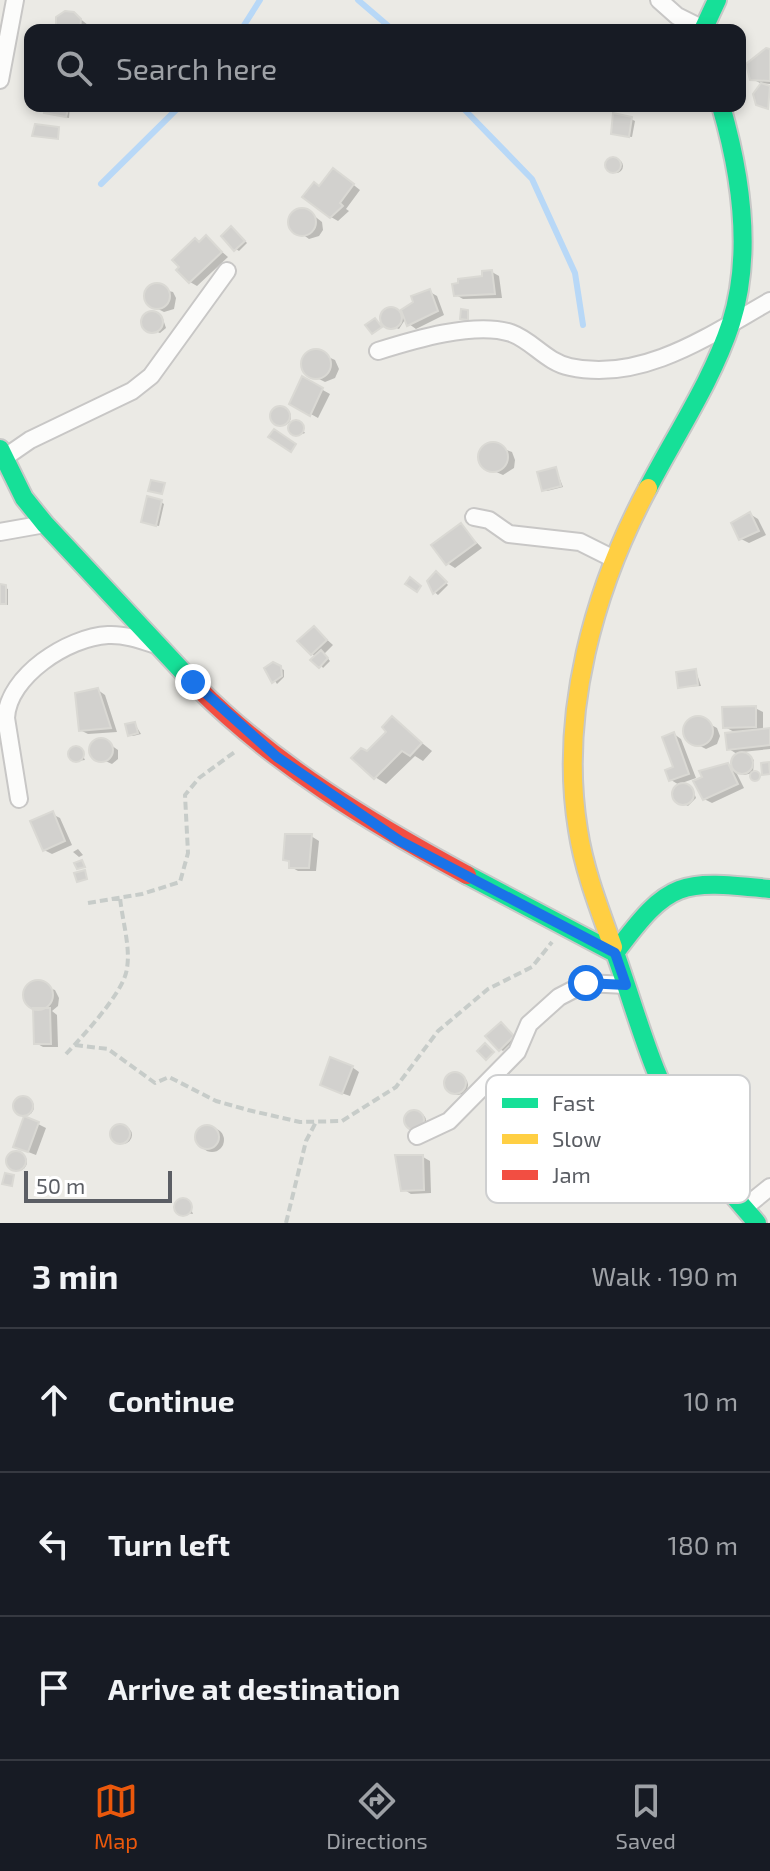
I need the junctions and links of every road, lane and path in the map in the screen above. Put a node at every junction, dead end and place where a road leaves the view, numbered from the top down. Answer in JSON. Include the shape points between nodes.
{"nodes":[{"id":1,"x":15,"y":0,"type":"edge"},
{"id":2,"x":659,"y":0,"type":"edge"},
{"id":3,"x":717,"y":0,"type":"edge"},
{"id":4,"x":692,"y":24,"type":"edge"},
{"id":5,"x":706,"y":24,"type":"edge"},
{"id":6,"x":0,"y":80,"type":"edge"},
{"id":7,"x":722,"y":112,"type":"edge"},
{"id":8,"x":227,"y":271,"type":"dead end"},
{"id":9,"x":770,"y":301,"type":"edge"},
{"id":10,"x":731,"y":323,"type":"junction"},
{"id":11,"x":378,"y":351,"type":"dead end"},
{"id":12,"x":2,"y":454,"type":"edge"},
{"id":13,"x":474,"y":517,"type":"dead end"},
{"id":14,"x":45,"y":524,"type":"junction"},
{"id":15,"x":0,"y":532,"type":"edge"},
{"id":16,"x":614,"y":559,"type":"junction"},
{"id":17,"x":158,"y":645,"type":"junction"},
{"id":18,"x":255,"y":739,"type":"junction"},
{"id":19,"x":19,"y":799,"type":"dead end"},
{"id":20,"x":770,"y":889,"type":"edge"},
{"id":21,"x":120,"y":897,"type":"junction"},
{"id":22,"x":88,"y":903,"type":"dead end"},
{"id":23,"x":564,"y":925,"type":"junction"},
{"id":24,"x":615,"y":953,"type":"junction"},
{"id":25,"x":626,"y":985,"type":"junction"},
{"id":26,"x":75,"y":1045,"type":"junction"},
{"id":27,"x":66,"y":1054,"type":"dead end"},
{"id":28,"x":494,"y":1075,"type":"edge"},
{"id":29,"x":660,"y":1075,"type":"edge"},
{"id":30,"x":486,"y":1083,"type":"edge"},
{"id":31,"x":316,"y":1122,"type":"junction"},
{"id":32,"x":417,"y":1136,"type":"dead end"},
{"id":33,"x":770,"y":1187,"type":"edge"},
{"id":34,"x":740,"y":1203,"type":"edge"},
{"id":35,"x":744,"y":1208,"type":"junction"},
{"id":36,"x":286,"y":1223,"type":"edge"},
{"id":37,"x":757,"y":1223,"type":"edge"}],
"edges":[{"from":1,"to":6,"type":"street"},
{"from":2,"to":4,"type":"street"},
{"from":3,"to":5,"type":"street"},
{"from":7,"to":10,"type":"street","via":[[740,182],[742,257]]},
{"from":8,"to":12,"type":"street","via":[[151,376],[132,391]]},
{"from":9,"to":10,"type":"street"},
{"from":10,"to":11,"type":"street","via":[[674,353],[628,368],[570,367],[511,333],[446,333]]},
{"from":10,"to":16,"type":"street"},
{"from":12,"to":14,"type":"street","via":[[24,498]]},
{"from":13,"to":16,"type":"street","via":[[509,534],[580,542]]},
{"from":14,"to":15,"type":"street"},
{"from":14,"to":17,"type":"street"},
{"from":16,"to":24,"type":"street","via":[[579,689],[573,749],[577,826]]},
{"from":17,"to":18,"type":"street"},
{"from":17,"to":19,"type":"street","via":[[99,635],[42,661],[20,681],[6,705]]},
{"from":18,"to":21,"type":"path","via":[[199,778],[185,795],[188,853],[180,882]]},
{"from":18,"to":23,"type":"street","via":[[400,841]]},
{"from":20,"to":24,"type":"street","via":[[722,882],[681,885],[653,904]]},
{"from":21,"to":22,"type":"path"},
{"from":21,"to":26,"type":"path","via":[[126,973]]},
{"from":23,"to":24,"type":"street"},
{"from":23,"to":31,"type":"path","via":[[532,967],[488,989],[438,1031],[396,1087],[342,1121]]},
{"from":24,"to":25,"type":"street"},
{"from":25,"to":28,"type":"street","via":[[586,983],[559,997],[529,1024],[517,1052]]},
{"from":25,"to":29,"type":"street"},
{"from":26,"to":27,"type":"path"},
{"from":26,"to":31,"type":"path","via":[[108,1049],[155,1083],[169,1077],[216,1101]]},
{"from":30,"to":32,"type":"street","via":[[449,1121]]},
{"from":31,"to":36,"type":"path","via":[[306,1141]]},
{"from":33,"to":35,"type":"street"},
{"from":34,"to":35,"type":"street"},
{"from":35,"to":37,"type":"street"}]}
